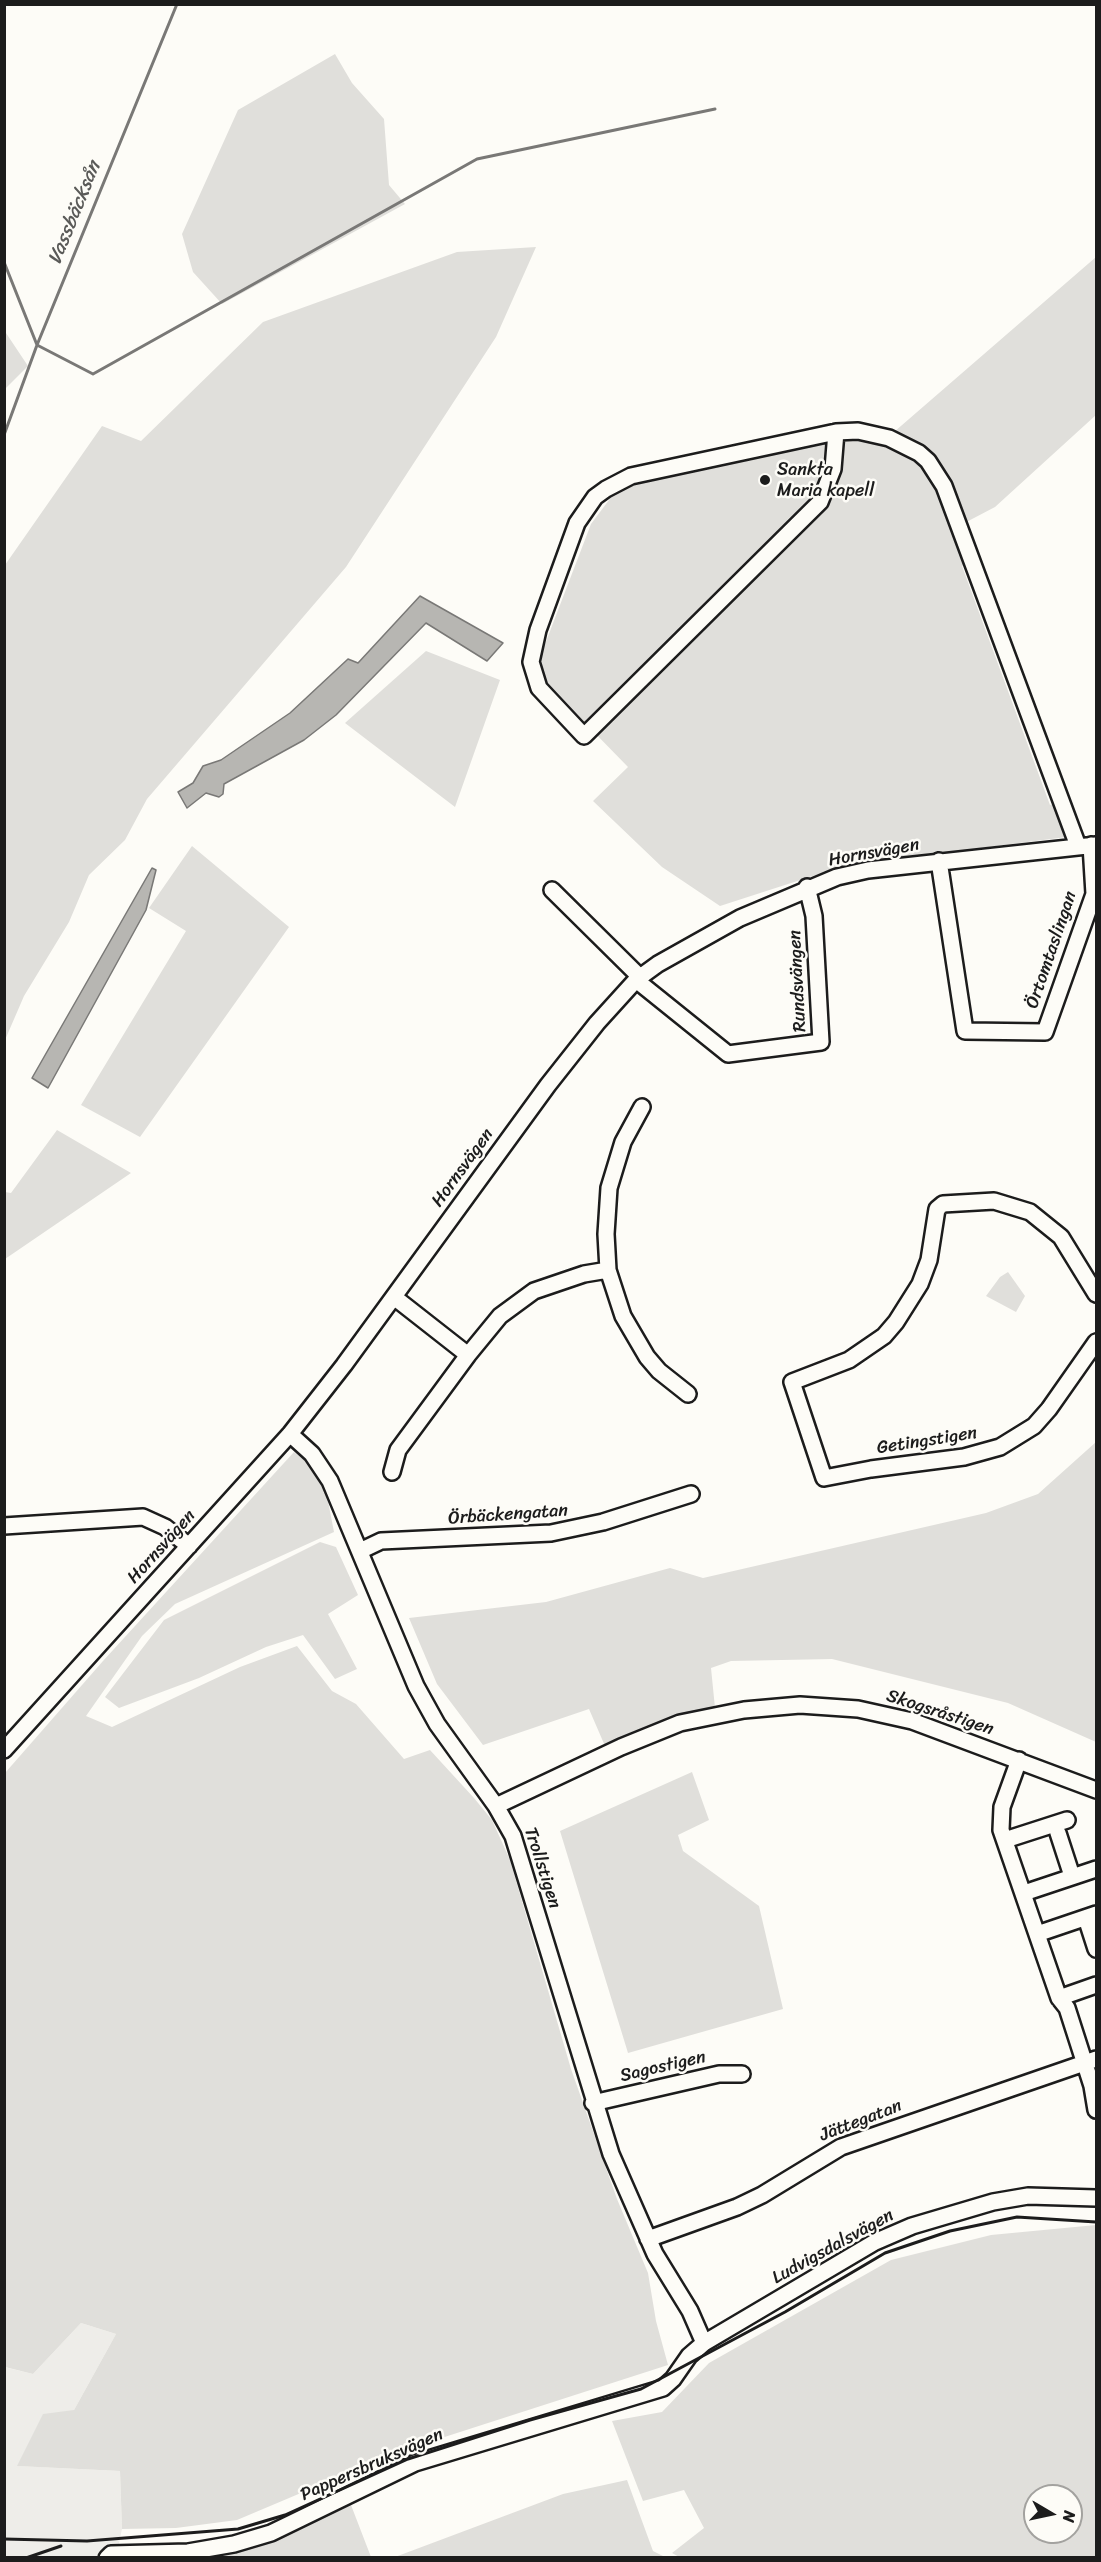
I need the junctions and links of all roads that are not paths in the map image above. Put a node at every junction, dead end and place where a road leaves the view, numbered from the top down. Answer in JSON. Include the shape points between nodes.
{"nodes":[{"id":1,"x":836,"y":432,"type":"junction"},
{"id":2,"x":1088,"y":845,"type":"edge"},
{"id":3,"x":939,"y":861,"type":"junction"},
{"id":4,"x":807,"y":887,"type":"junction"},
{"id":5,"x":552,"y":890,"type":"dead end"},
{"id":6,"x":638,"y":978,"type":"junction"},
{"id":7,"x":642,"y":1107,"type":"dead end"},
{"id":8,"x":608,"y":1270,"type":"junction"},
{"id":9,"x":1096,"y":1294,"type":"edge"},
{"id":10,"x":394,"y":1298,"type":"junction"},
{"id":11,"x":1096,"y":1342,"type":"edge"},
{"id":12,"x":468,"y":1355,"type":"junction"},
{"id":13,"x":688,"y":1394,"type":"dead end"},
{"id":14,"x":290,"y":1434,"type":"junction"},
{"id":15,"x":392,"y":1472,"type":"dead end"},
{"id":16,"x":691,"y":1494,"type":"dead end"},
{"id":17,"x":4,"y":1526,"type":"edge"},
{"id":18,"x":189,"y":1546,"type":"junction"},
{"id":19,"x":360,"y":1551,"type":"junction"},
{"id":20,"x":4,"y":1750,"type":"edge"},
{"id":21,"x":1019,"y":1760,"type":"junction"},
{"id":22,"x":1096,"y":1790,"type":"edge"},
{"id":23,"x":496,"y":1806,"type":"junction"},
{"id":24,"x":1067,"y":1820,"type":"dead end"},
{"id":25,"x":1058,"y":1833,"type":"dead end"},
{"id":26,"x":1005,"y":1840,"type":"junction"},
{"id":27,"x":1096,"y":1869,"type":"edge"},
{"id":28,"x":1072,"y":1876,"type":"junction"},
{"id":29,"x":1024,"y":1893,"type":"junction"},
{"id":30,"x":1091,"y":1916,"type":"edge"},
{"id":31,"x":1037,"y":1934,"type":"junction"},
{"id":32,"x":1096,"y":1949,"type":"edge"},
{"id":33,"x":1096,"y":1985,"type":"edge"},
{"id":34,"x":1059,"y":1998,"type":"junction"},
{"id":35,"x":1091,"y":2061,"type":"edge"},
{"id":36,"x":742,"y":2074,"type":"dead end"},
{"id":37,"x":593,"y":2103,"type":"junction"},
{"id":38,"x":1096,"y":2110,"type":"edge"},
{"id":39,"x":1096,"y":2198,"type":"edge"},
{"id":40,"x":648,"y":2239,"type":"junction"},
{"id":41,"x":704,"y":2343,"type":"junction"},
{"id":42,"x":107,"y":2558,"type":"edge"}],
"edges":[{"from":1,"to":1,"type":"street","via":[[631,476],[596,497],[577,523],[532,653],[532,672],[539,688],[584,736],[820,502],[833,469]]},
{"from":1,"to":2,"type":"street","via":[[874,433],[905,444],[936,472]]},
{"from":2,"to":3,"type":"street","name":"Hornsvägen"},
{"from":2,"to":3,"type":"street","name":"Örtomtaslingan","via":[[1094,894],[1045,1032],[965,1031]]},
{"from":3,"to":4,"type":"street","name":"Hornsvägen","via":[[868,870]]},
{"from":4,"to":6,"type":"street","name":"Hornsvägen","via":[[701,938]]},
{"from":4,"to":6,"type":"street","name":"Rundsvängen","via":[[814,916],[821,1042],[728,1054]]},
{"from":5,"to":6,"type":"street"},
{"from":6,"to":10,"type":"street","name":"Hornsvägen","via":[[548,1086]]},
{"from":7,"to":8,"type":"street","via":[[623,1142],[609,1188]]},
{"from":8,"to":12,"type":"street","via":[[534,1291],[500,1316]]},
{"from":8,"to":13,"type":"street","via":[[623,1316],[646,1357]]},
{"from":9,"to":11,"type":"street","name":"Getingstigen","via":[[1061,1237],[1030,1212],[1003,1203],[951,1202],[937,1209],[929,1260],[920,1284],[884,1336],[849,1360],[792,1382],[824,1478],[964,1457],[1000,1447],[1034,1426]]},
{"from":10,"to":12,"type":"street"},
{"from":10,"to":14,"type":"street","name":"Hornsvägen"},
{"from":12,"to":15,"type":"street","via":[[398,1450]]},
{"from":14,"to":18,"type":"street","name":"Hornsvägen"},
{"from":14,"to":19,"type":"street","name":"Trollstigen","via":[[322,1468]]},
{"from":16,"to":19,"type":"street","name":"Örbäckengatan","via":[[603,1522],[551,1533],[381,1541]]},
{"from":17,"to":18,"type":"street","via":[[143,1517],[165,1527]]},
{"from":18,"to":20,"type":"street","name":"Hornsvägen"},
{"from":19,"to":23,"type":"street","name":"Trollstigen","via":[[416,1686],[437,1724]]},
{"from":21,"to":22,"type":"street","name":"Skogsråstigen"},
{"from":21,"to":23,"type":"street","name":"Skogsråstigen","via":[[887,1715],[827,1706],[771,1707],[680,1723]]},
{"from":21,"to":26,"type":"street","via":[[1000,1819]]},
{"from":23,"to":37,"type":"street","name":"Trollstigen","via":[[513,1836]]},
{"from":24,"to":26,"type":"street"},
{"from":25,"to":28,"type":"street"},
{"from":26,"to":29,"type":"street"},
{"from":27,"to":28,"type":"street"},
{"from":28,"to":29,"type":"street"},
{"from":29,"to":31,"type":"street"},
{"from":30,"to":31,"type":"street"},
{"from":30,"to":32,"type":"street"},
{"from":31,"to":34,"type":"street"},
{"from":33,"to":34,"type":"street"},
{"from":34,"to":35,"type":"street"},
{"from":35,"to":38,"type":"street"},
{"from":35,"to":40,"type":"street","name":"Jättegatan","via":[[841,2146],[762,2196]]},
{"from":36,"to":37,"type":"street","name":"Sagostigen","via":[[719,2074]]},
{"from":37,"to":40,"type":"street","name":"Trollstigen"},
{"from":39,"to":41,"type":"street","name":"Ludvigsdalsvägen","via":[[1028,2196],[912,2226],[875,2242]]},
{"from":40,"to":41,"type":"street","name":"Trollstigen"},
{"from":41,"to":42,"type":"street","name":"Pappersbruksvägen","via":[[688,2356],[663,2388],[415,2463],[271,2533],[188,2552],[111,2554]]}]}
